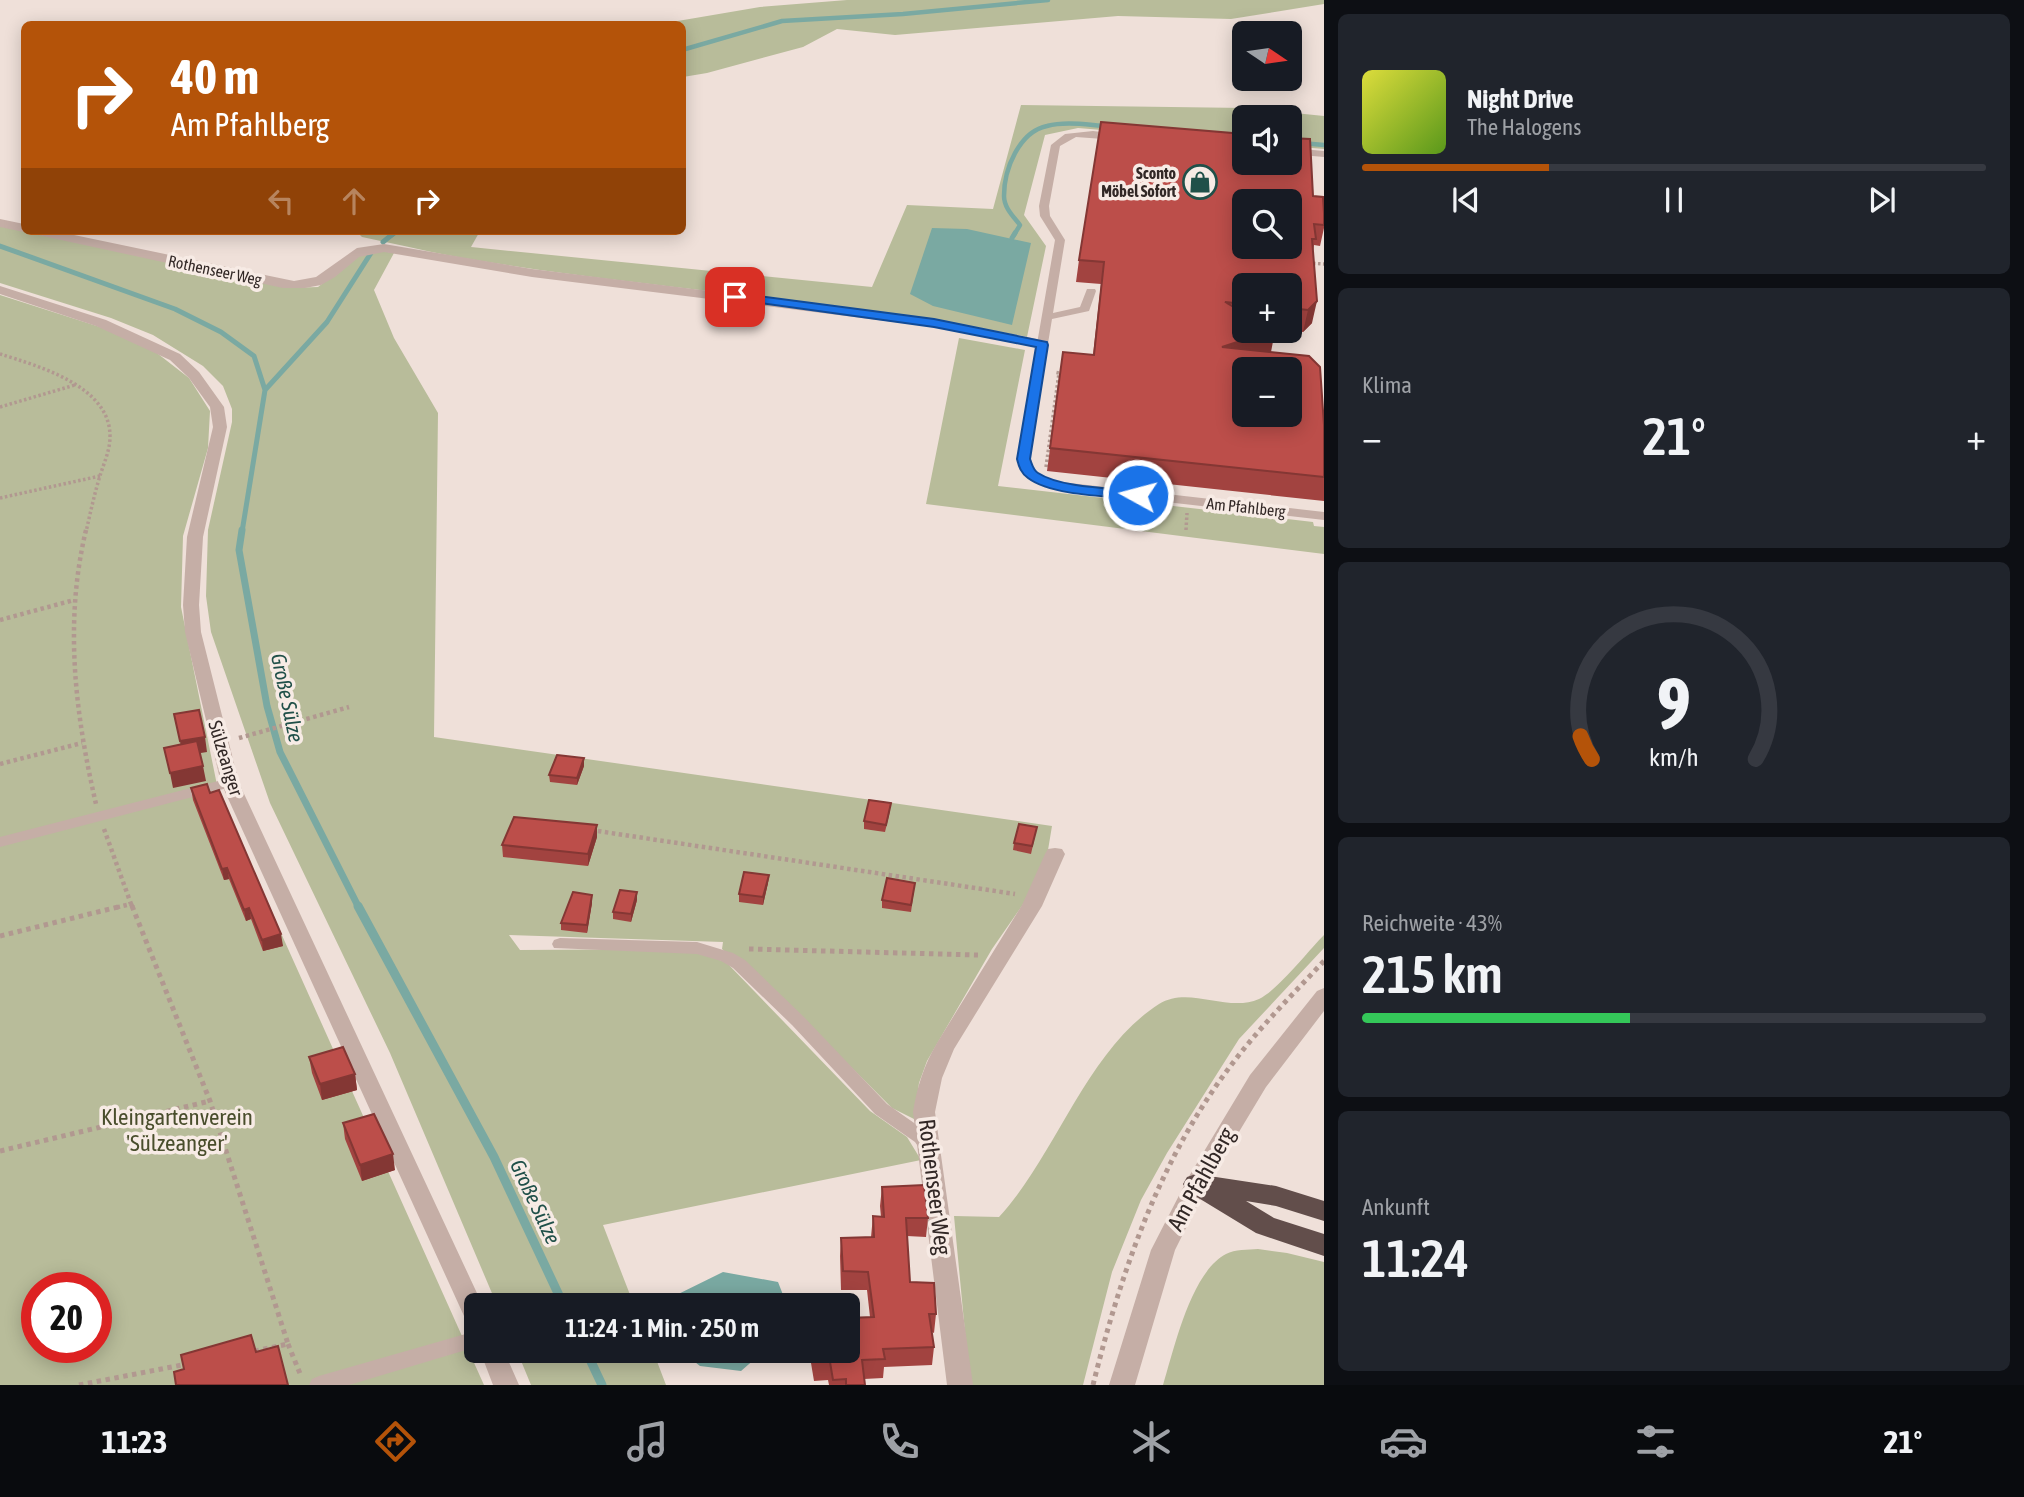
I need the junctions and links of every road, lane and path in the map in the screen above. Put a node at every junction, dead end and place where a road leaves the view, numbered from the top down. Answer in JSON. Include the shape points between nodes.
{"nodes":[{"id":1,"x":1133,"y":138,"type":"edge"},
{"id":2,"x":1302,"y":153,"type":"edge"},
{"id":3,"x":1324,"y":154,"type":"edge"},
{"id":4,"x":0,"y":223,"type":"edge"},
{"id":5,"x":21,"y":227,"type":"edge"},
{"id":6,"x":56,"y":235,"type":"edge"},
{"id":7,"x":1296,"y":262,"type":"edge"},
{"id":8,"x":1324,"y":264,"type":"edge"},
{"id":9,"x":0,"y":290,"type":"edge"},
{"id":10,"x":1091,"y":291,"type":"dead end"},
{"id":11,"x":1047,"y":317,"type":"junction"},
{"id":12,"x":1042,"y":345,"type":"junction"},
{"id":13,"x":0,"y":354,"type":"edge"},
{"id":14,"x":1038,"y":370,"type":"junction"},
{"id":15,"x":76,"y":384,"type":"junction"},
{"id":16,"x":0,"y":407,"type":"edge"},
{"id":17,"x":100,"y":476,"type":"junction"},
{"id":18,"x":1044,"y":481,"type":"junction"},
{"id":19,"x":0,"y":498,"type":"edge"},
{"id":20,"x":1324,"y":516,"type":"edge"},
{"id":21,"x":74,"y":600,"type":"junction"},
{"id":22,"x":0,"y":620,"type":"edge"},
{"id":23,"x":349,"y":707,"type":"dead end"},
{"id":24,"x":245,"y":737,"type":"dead end"},
{"id":25,"x":82,"y":743,"type":"junction"},
{"id":26,"x":0,"y":764,"type":"edge"},
{"id":27,"x":230,"y":783,"type":"junction"},
{"id":28,"x":99,"y":816,"type":"junction"},
{"id":29,"x":589,"y":830,"type":"edge"},
{"id":30,"x":0,"y":842,"type":"edge"},
{"id":31,"x":1055,"y":854,"type":"dead end"},
{"id":32,"x":1038,"y":897,"type":"junction"},
{"id":33,"x":131,"y":904,"type":"junction"},
{"id":34,"x":0,"y":936,"type":"edge"},
{"id":35,"x":560,"y":944,"type":"dead end"},
{"id":36,"x":740,"y":948,"type":"dead end"},
{"id":37,"x":1000,"y":956,"type":"junction"},
{"id":38,"x":1324,"y":996,"type":"edge"},
{"id":39,"x":210,"y":1101,"type":"junction"},
{"id":40,"x":931,"y":1150,"type":"junction"},
{"id":41,"x":0,"y":1151,"type":"edge"},
{"id":42,"x":1196,"y":1184,"type":"junction"},
{"id":43,"x":1324,"y":1211,"type":"edge"},
{"id":44,"x":1324,"y":1245,"type":"edge"},
{"id":45,"x":465,"y":1293,"type":"edge"},
{"id":46,"x":464,"y":1343,"type":"edge"},
{"id":47,"x":288,"y":1345,"type":"junction"},
{"id":48,"x":236,"y":1355,"type":"edge"},
{"id":49,"x":197,"y":1362,"type":"edge"},
{"id":50,"x":497,"y":1363,"type":"edge"},
{"id":51,"x":79,"y":1385,"type":"edge"},
{"id":52,"x":304,"y":1385,"type":"edge"},
{"id":53,"x":319,"y":1385,"type":"edge"},
{"id":54,"x":506,"y":1385,"type":"edge"},
{"id":55,"x":960,"y":1385,"type":"edge"},
{"id":56,"x":1122,"y":1385,"type":"edge"}],
"edges":[{"from":1,"to":11,"type":"lane","via":[[1080,135],[1057,143],[1044,206],[1060,240]]},
{"from":2,"to":3,"type":"lane"},
{"from":4,"to":5,"type":"street"},
{"from":6,"to":12,"type":"street","name":"Rothenseer Weg","via":[[296,285],[323,280],[359,250],[383,248],[533,272],[914,320]]},
{"from":7,"to":8,"type":"path"},
{"from":9,"to":27,"type":"street","name":"Sülzeanger","via":[[101,323],[175,357],[217,407],[220,427],[195,537],[191,606],[193,632]]},
{"from":10,"to":11,"type":"lane","via":[[1083,310]]},
{"from":11,"to":12,"type":"lane"},
{"from":12,"to":14,"type":"lane"},
{"from":13,"to":15,"type":"path"},
{"from":14,"to":18,"type":"lane","via":[[1024,463]]},
{"from":14,"to":18,"type":"path","via":[[1059,373]]},
{"from":15,"to":16,"type":"path"},
{"from":15,"to":17,"type":"path","via":[[101,408],[109,426]]},
{"from":17,"to":19,"type":"path"},
{"from":17,"to":21,"type":"path"},
{"from":18,"to":20,"type":"lane","name":"Am Pfahlberg"},
{"from":21,"to":22,"type":"path"},
{"from":21,"to":25,"type":"path","via":[[74,669]]},
{"from":23,"to":24,"type":"path"},
{"from":25,"to":26,"type":"path"},
{"from":25,"to":28,"type":"path"},
{"from":27,"to":28,"type":"lane"},
{"from":27,"to":45,"type":"street","name":"Sülzeanger"},
{"from":28,"to":30,"type":"lane"},
{"from":28,"to":33,"type":"path"},
{"from":29,"to":32,"type":"path"},
{"from":31,"to":32,"type":"street","name":"Rothenseer Weg"},
{"from":32,"to":37,"type":"street","name":"Rothenseer Weg"},
{"from":33,"to":34,"type":"path"},
{"from":33,"to":39,"type":"path"},
{"from":35,"to":40,"type":"lane","via":[[697,948],[727,957],[798,1021],[881,1109]]},
{"from":36,"to":37,"type":"path"},
{"from":37,"to":40,"type":"street","name":"Rothenseer Weg","via":[[950,1035],[931,1075],[924,1112]]},
{"from":38,"to":42,"type":"street","name":"Am Pfahlberg","via":[[1258,1081]]},
{"from":39,"to":41,"type":"path"},
{"from":39,"to":47,"type":"path"},
{"from":40,"to":55,"type":"street","name":"Rothenseer Weg"},
{"from":42,"to":43,"type":"highway","via":[[1276,1196]]},
{"from":42,"to":44,"type":"highway","via":[[1265,1226]]},
{"from":42,"to":56,"type":"street","name":"Am Pfahlberg","via":[[1163,1250]]},
{"from":46,"to":53,"type":"lane"},
{"from":47,"to":48,"type":"path"},
{"from":47,"to":52,"type":"path"},
{"from":49,"to":51,"type":"path"},
{"from":50,"to":54,"type":"street"}]}
